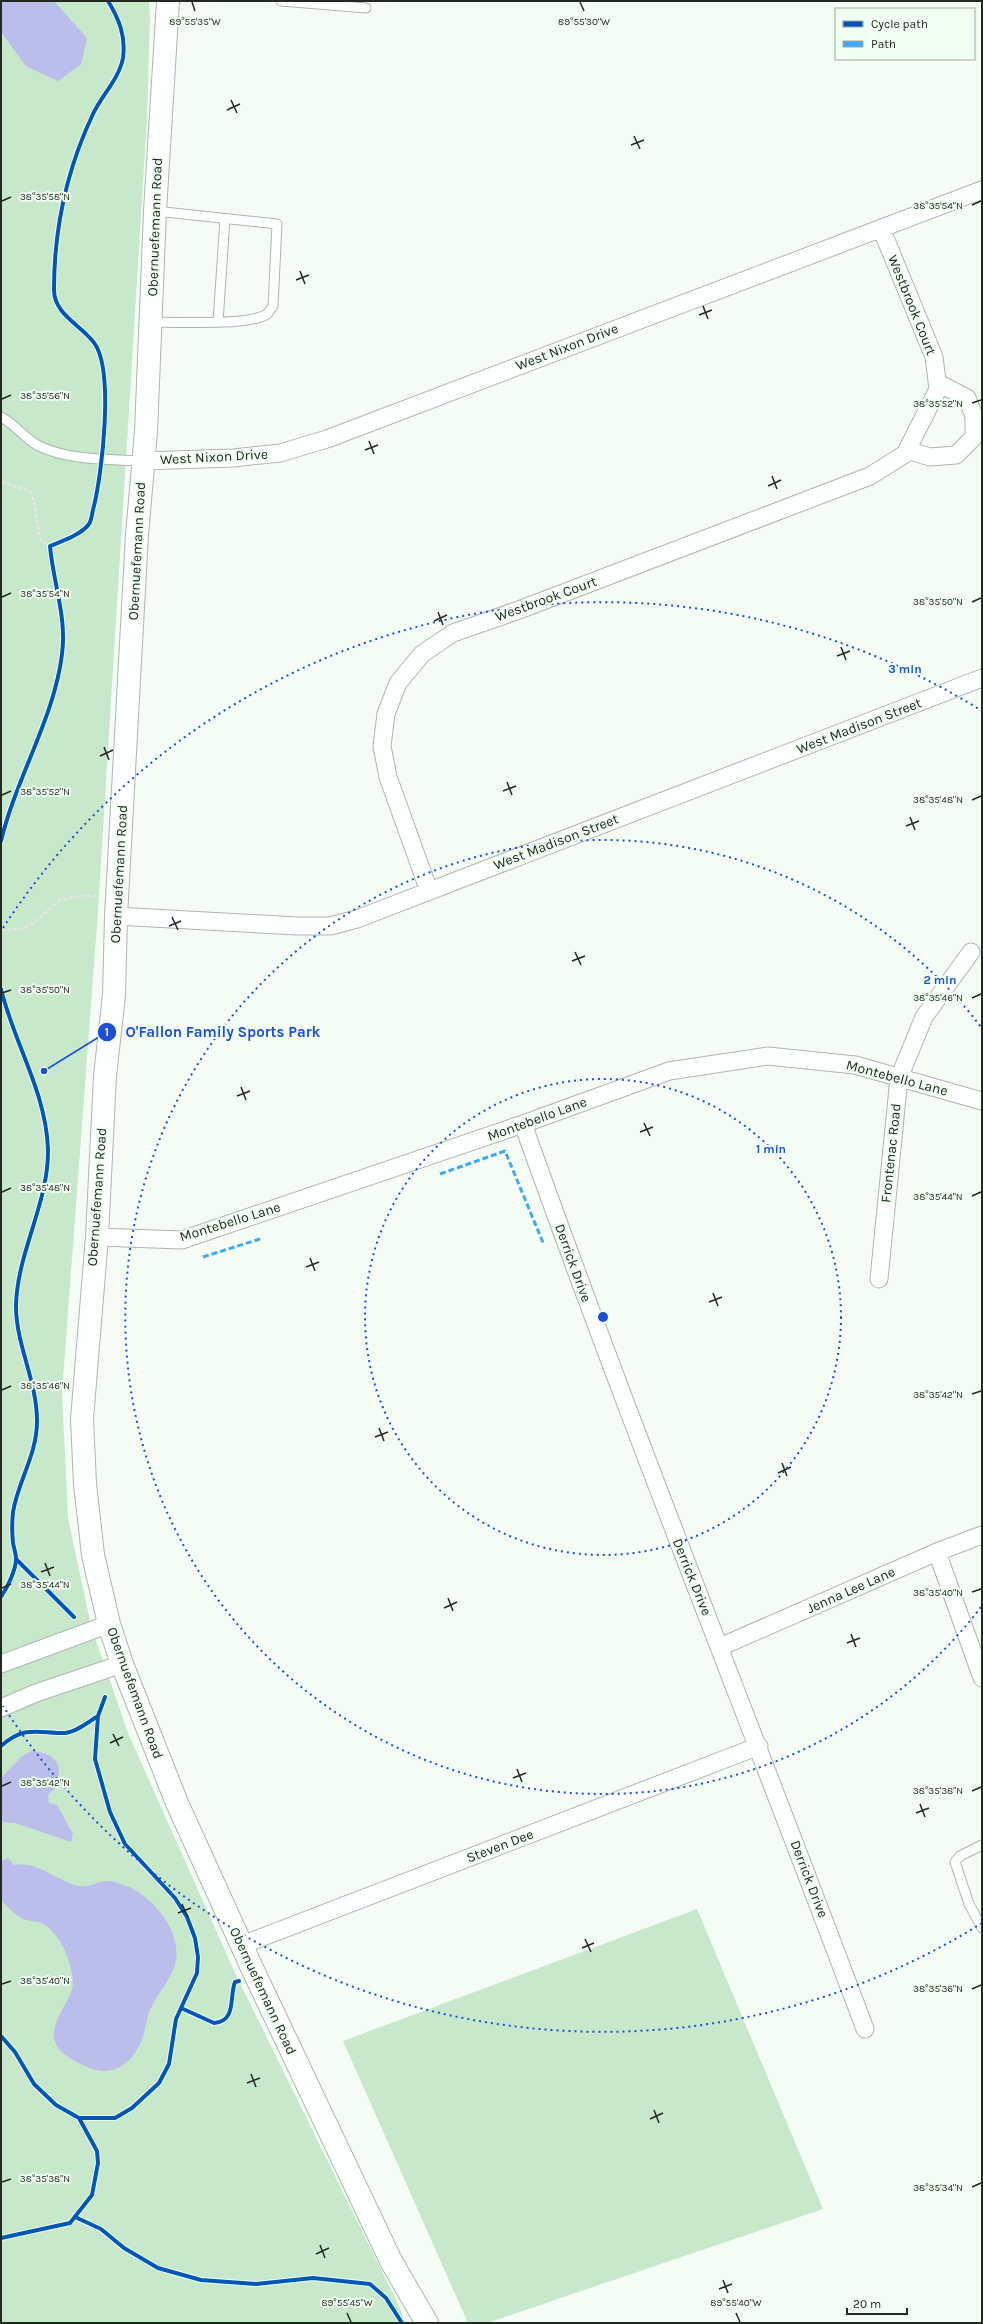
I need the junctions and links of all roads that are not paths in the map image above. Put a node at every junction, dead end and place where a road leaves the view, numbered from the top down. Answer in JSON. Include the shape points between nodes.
{"nodes":[{"id":1,"x":168,"y":1,"type":"edge"},
{"id":2,"x":281,"y":1,"type":"edge"},
{"id":3,"x":366,"y":8,"type":"dead end"},
{"id":4,"x":982,"y":190,"type":"edge"},
{"id":5,"x":155,"y":211,"type":"junction"},
{"id":6,"x":225,"y":219,"type":"junction"},
{"id":7,"x":882,"y":228,"type":"junction"},
{"id":8,"x":152,"y":322,"type":"junction"},
{"id":9,"x":218,"y":322,"type":"junction"},
{"id":10,"x":938,"y":383,"type":"junction"},
{"id":11,"x":1,"y":417,"type":"edge"},
{"id":12,"x":907,"y":450,"type":"junction"},
{"id":13,"x":143,"y":461,"type":"junction"},
{"id":14,"x":982,"y":678,"type":"edge"},
{"id":15,"x":429,"y":891,"type":"junction"},
{"id":16,"x":116,"y":916,"type":"junction"},
{"id":17,"x":971,"y":952,"type":"dead end"},
{"id":18,"x":899,"y":1078,"type":"junction"},
{"id":19,"x":982,"y":1101,"type":"edge"},
{"id":20,"x":523,"y":1124,"type":"junction"},
{"id":21,"x":97,"y":1237,"type":"junction"},
{"id":22,"x":879,"y":1279,"type":"dead end"},
{"id":23,"x":982,"y":1535,"type":"edge"},
{"id":24,"x":937,"y":1552,"type":"junction"},
{"id":25,"x":109,"y":1624,"type":"junction"},
{"id":26,"x":720,"y":1647,"type":"junction"},
{"id":27,"x":1,"y":1664,"type":"edge"},
{"id":28,"x":122,"y":1664,"type":"junction"},
{"id":29,"x":982,"y":1678,"type":"edge"},
{"id":30,"x":1,"y":1708,"type":"edge"},
{"id":31,"x":759,"y":1746,"type":"junction"},
{"id":32,"x":982,"y":1845,"type":"edge"},
{"id":33,"x":982,"y":1928,"type":"edge"},
{"id":34,"x":242,"y":1945,"type":"junction"},
{"id":35,"x":865,"y":2029,"type":"dead end"},
{"id":36,"x":427,"y":2323,"type":"edge"}],
"edges":[{"from":1,"to":5,"type":"street","name":"Obernuefemann Road"},
{"from":2,"to":3,"type":"lane"},
{"from":4,"to":7,"type":"street","name":"West Nixon Drive"},
{"from":5,"to":6,"type":"lane"},
{"from":5,"to":8,"type":"street","name":"Obernuefemann Road"},
{"from":6,"to":9,"type":"lane"},
{"from":6,"to":9,"type":"lane","via":[[277,224],[273,306],[266,314],[244,320]]},
{"from":7,"to":10,"type":"street","name":"Westbrook Court","via":[[934,357]]},
{"from":7,"to":13,"type":"street","name":"West Nixon Drive","via":[[327,439],[280,453],[233,458]]},
{"from":8,"to":9,"type":"lane"},
{"from":8,"to":13,"type":"street","name":"Obernuefemann Road"},
{"from":10,"to":12,"type":"street","name":"Westbrook Court","via":[[938,389]]},
{"from":10,"to":12,"type":"street","via":[[967,398],[974,416],[974,437],[956,455],[930,457]]},
{"from":11,"to":13,"type":"lane","via":[[23,436],[60,453]]},
{"from":12,"to":15,"type":"street","name":"Westbrook Court","via":[[905,454],[870,476],[526,607],[453,632],[422,654],[398,683],[386,714],[382,746],[388,777]]},
{"from":13,"to":16,"type":"street","name":"Obernuefemann Road"},
{"from":14,"to":15,"type":"street","name":"West Madison Street"},
{"from":15,"to":16,"type":"street","name":"West Madison Street","via":[[356,919],[330,926]]},
{"from":16,"to":21,"type":"street","name":"Obernuefemann Road","via":[[114,995],[105,1076]]},
{"from":17,"to":18,"type":"street","name":"Frontenac Road","via":[[924,1017]]},
{"from":18,"to":19,"type":"street","name":"Montebello Lane"},
{"from":18,"to":20,"type":"street","name":"Montebello Lane","via":[[855,1065],[768,1056],[669,1071]]},
{"from":18,"to":22,"type":"street","name":"Frontenac Road"},
{"from":20,"to":21,"type":"street","name":"Montebello Lane","via":[[182,1240]]},
{"from":20,"to":26,"type":"street","name":"Derrick Drive","via":[[596,1325]]},
{"from":21,"to":25,"type":"street","name":"Obernuefemann Road","via":[[92,1271],[82,1419],[85,1484],[93,1555]]},
{"from":23,"to":24,"type":"street","name":"Jenna Lee Lane"},
{"from":24,"to":26,"type":"street","name":"Jenna Lee Lane"},
{"from":24,"to":29,"type":"street"},
{"from":25,"to":27,"type":"street"},
{"from":25,"to":28,"type":"street","name":"Obernuefemann Road"},
{"from":26,"to":31,"type":"street","name":"Derrick Drive"},
{"from":28,"to":30,"type":"street","via":[[36,1693]]},
{"from":28,"to":34,"type":"street","name":"Obernuefemann Road","via":[[177,1802]]},
{"from":31,"to":34,"type":"street","name":"Steven Dee"},
{"from":31,"to":35,"type":"street","name":"Derrick Drive"},
{"from":32,"to":33,"type":"lane","via":[[960,1856],[955,1862],[969,1904]]},
{"from":34,"to":36,"type":"street","name":"Obernuefemann Road","via":[[391,2261]]}]}
